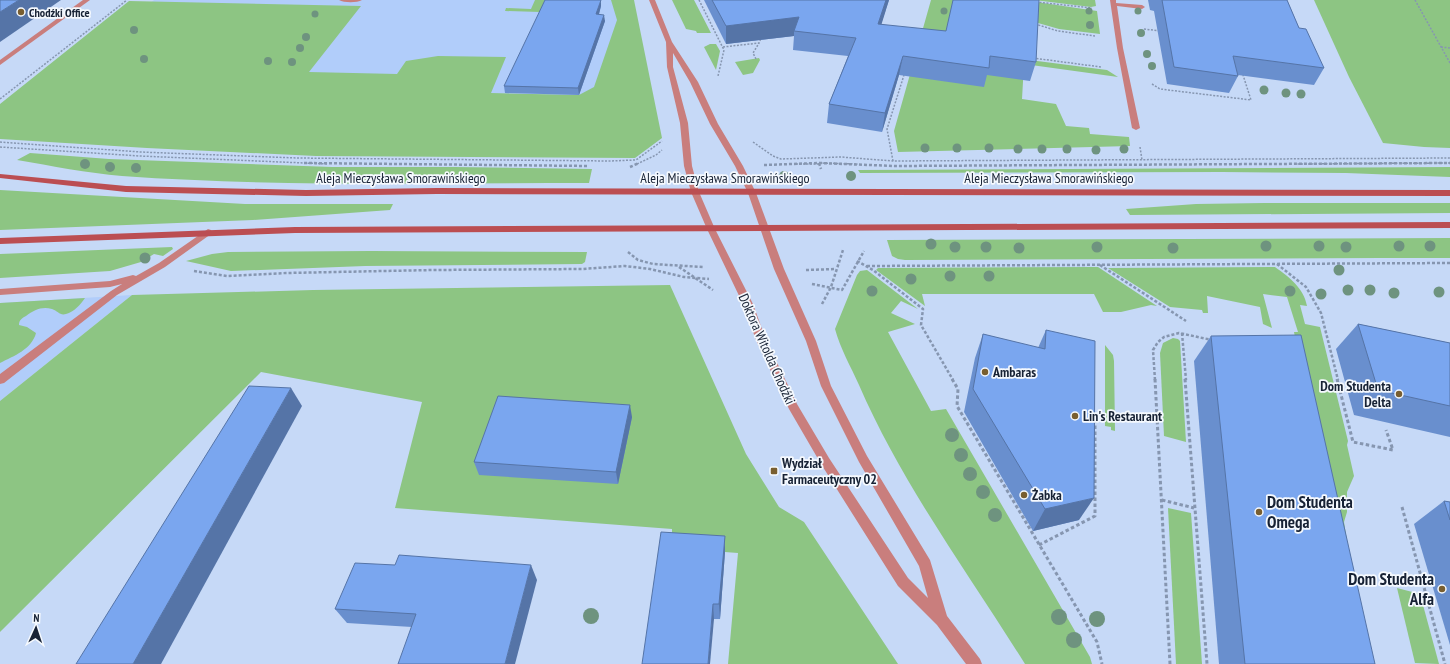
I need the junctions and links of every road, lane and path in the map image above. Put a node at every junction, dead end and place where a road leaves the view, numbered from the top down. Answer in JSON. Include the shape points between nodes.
{"nodes":[{"id":1,"x":87,"y":0,"type":"edge"},
{"id":2,"x":127,"y":0,"type":"edge"},
{"id":3,"x":342,"y":0,"type":"edge"},
{"id":4,"x":359,"y":0,"type":"edge"},
{"id":5,"x":652,"y":0,"type":"edge"},
{"id":6,"x":699,"y":0,"type":"edge"},
{"id":7,"x":1415,"y":0,"type":"edge"},
{"id":8,"x":1035,"y":2,"type":"edge"},
{"id":9,"x":1113,"y":2,"type":"edge"},
{"id":10,"x":1126,"y":5,"type":"junction"},
{"id":11,"x":1142,"y":7,"type":"dead end"},
{"id":12,"x":1094,"y":9,"type":"dead end"},
{"id":13,"x":1029,"y":23,"type":"edge"},
{"id":14,"x":1165,"y":31,"type":"edge"},
{"id":15,"x":764,"y":33,"type":"edge"},
{"id":16,"x":1098,"y":36,"type":"dead end"},
{"id":17,"x":670,"y":42,"type":"junction"},
{"id":18,"x":759,"y":43,"type":"junction"},
{"id":19,"x":723,"y":47,"type":"junction"},
{"id":20,"x":1441,"y":47,"type":"junction"},
{"id":21,"x":1450,"y":48,"type":"edge"},
{"id":22,"x":1026,"y":57,"type":"edge"},
{"id":23,"x":756,"y":59,"type":"dead end"},
{"id":24,"x":0,"y":63,"type":"edge"},
{"id":25,"x":1450,"y":63,"type":"edge"},
{"id":26,"x":1102,"y":67,"type":"dead end"},
{"id":27,"x":719,"y":72,"type":"dead end"},
{"id":28,"x":904,"y":75,"type":"edge"},
{"id":29,"x":1243,"y":75,"type":"edge"},
{"id":30,"x":1152,"y":83,"type":"dead end"},
{"id":31,"x":0,"y":99,"type":"edge"},
{"id":32,"x":1136,"y":128,"type":"dead end"},
{"id":33,"x":667,"y":137,"type":"dead end"},
{"id":34,"x":0,"y":142,"type":"edge"},
{"id":35,"x":0,"y":147,"type":"edge"},
{"id":36,"x":768,"y":152,"type":"dead end"},
{"id":37,"x":1450,"y":158,"type":"edge"},
{"id":38,"x":609,"y":161,"type":"junction"},
{"id":39,"x":893,"y":161,"type":"junction"},
{"id":40,"x":1450,"y":163,"type":"edge"},
{"id":41,"x":819,"y":164,"type":"junction"},
{"id":42,"x":770,"y":165,"type":"dead end"},
{"id":43,"x":592,"y":166,"type":"dead end"},
{"id":44,"x":608,"y":167,"type":"dead end"},
{"id":45,"x":626,"y":167,"type":"dead end"},
{"id":46,"x":632,"y":167,"type":"dead end"},
{"id":47,"x":822,"y":173,"type":"dead end"},
{"id":48,"x":0,"y":176,"type":"edge"},
{"id":49,"x":695,"y":192,"type":"junction"},
{"id":50,"x":752,"y":193,"type":"junction"},
{"id":51,"x":1450,"y":193,"type":"edge"},
{"id":52,"x":1450,"y":225,"type":"edge"},
{"id":53,"x":711,"y":229,"type":"junction"},
{"id":54,"x":765,"y":229,"type":"junction"},
{"id":55,"x":208,"y":232,"type":"junction"},
{"id":56,"x":0,"y":241,"type":"edge"},
{"id":57,"x":843,"y":248,"type":"dead end"},
{"id":58,"x":866,"y":248,"type":"dead end"},
{"id":59,"x":626,"y":250,"type":"dead end"},
{"id":60,"x":857,"y":260,"type":"junction"},
{"id":61,"x":1450,"y":263,"type":"edge"},
{"id":62,"x":1277,"y":264,"type":"junction"},
{"id":63,"x":1099,"y":265,"type":"junction"},
{"id":64,"x":867,"y":266,"type":"junction"},
{"id":65,"x":705,"y":267,"type":"dead end"},
{"id":66,"x":189,"y":270,"type":"dead end"},
{"id":67,"x":801,"y":270,"type":"dead end"},
{"id":68,"x":144,"y":276,"type":"junction"},
{"id":69,"x":716,"y":280,"type":"dead end"},
{"id":70,"x":805,"y":283,"type":"dead end"},
{"id":71,"x":0,"y":292,"type":"edge"},
{"id":72,"x":1186,"y":320,"type":"dead end"},
{"id":73,"x":1182,"y":334,"type":"junction"},
{"id":74,"x":1213,"y":340,"type":"edge"},
{"id":75,"x":0,"y":380,"type":"edge"},
{"id":76,"x":1094,"y":414,"type":"edge"},
{"id":77,"x":1386,"y":430,"type":"dead end"},
{"id":78,"x":1162,"y":500,"type":"junction"},
{"id":79,"x":1402,"y":507,"type":"dead end"},
{"id":80,"x":1194,"y":508,"type":"junction"},
{"id":81,"x":1039,"y":545,"type":"junction"},
{"id":82,"x":942,"y":620,"type":"junction"},
{"id":83,"x":975,"y":664,"type":"edge"},
{"id":84,"x":1102,"y":664,"type":"edge"},
{"id":85,"x":1170,"y":664,"type":"edge"},
{"id":86,"x":1207,"y":664,"type":"edge"},
{"id":87,"x":1445,"y":664,"type":"edge"}],
"edges":[{"from":1,"to":24,"type":"street"},
{"from":2,"to":31,"type":"path"},
{"from":3,"to":4,"type":"street"},
{"from":5,"to":17,"type":"street","name":"Doktora Witolda Chodźki"},
{"from":6,"to":19,"type":"path"},
{"from":7,"to":20,"type":"path"},
{"from":8,"to":12,"type":"path"},
{"from":9,"to":10,"type":"street"},
{"from":9,"to":32,"type":"street","via":[[1120,56],[1127,77]]},
{"from":10,"to":11,"type":"street"},
{"from":10,"to":14,"type":"path","via":[[1130,27]]},
{"from":13,"to":16,"type":"path","via":[[1058,31]]},
{"from":15,"to":18,"type":"path"},
{"from":17,"to":49,"type":"street","name":"Doktora Witolda Chodźki","via":[[670,67],[684,123],[688,166]]},
{"from":17,"to":50,"type":"street","name":"Doktora Witolda Chodźki","via":[[694,82]]},
{"from":18,"to":19,"type":"path"},
{"from":18,"to":23,"type":"path","via":[[753,53]]},
{"from":19,"to":27,"type":"path"},
{"from":20,"to":21,"type":"path"},
{"from":20,"to":25,"type":"path"},
{"from":22,"to":26,"type":"path"},
{"from":28,"to":39,"type":"path","via":[[887,129]]},
{"from":29,"to":30,"type":"path","via":[[1251,100],[1160,89]]},
{"from":33,"to":38,"type":"path","via":[[636,160]]},
{"from":34,"to":38,"type":"path","via":[[140,152],[297,158]]},
{"from":35,"to":43,"type":"path","via":[[332,164]]},
{"from":36,"to":39,"type":"path","via":[[781,159],[841,157]]},
{"from":37,"to":39,"type":"path"},
{"from":38,"to":44,"type":"path"},
{"from":40,"to":41,"type":"path","via":[[895,166]]},
{"from":41,"to":42,"type":"path"},
{"from":41,"to":47,"type":"path"},
{"from":45,"to":46,"type":"path"},
{"from":48,"to":49,"type":"main road","name":"Aleja Mieczysława Smorawińskiego","via":[[126,189],[230,192]]},
{"from":49,"to":50,"type":"main road","name":"Aleja Mieczysława Smorawińskiego"},
{"from":49,"to":53,"type":"street","name":"Doktora Witolda Chodźki"},
{"from":50,"to":51,"type":"main road","name":"Aleja Mieczysława Smorawińskiego"},
{"from":50,"to":54,"type":"street","name":"Doktora Witolda Chodźki"},
{"from":52,"to":54,"type":"main road"},
{"from":53,"to":54,"type":"main road"},
{"from":53,"to":55,"type":"main road","via":[[489,228]]},
{"from":53,"to":82,"type":"street","name":"Doktora Witolda Chodźki","via":[[793,406],[817,447],[903,582]]},
{"from":54,"to":82,"type":"street","name":"Doktora Witolda Chodźki","via":[[779,269],[811,341],[826,386],[863,459],[925,564]]},
{"from":55,"to":56,"type":"main road"},
{"from":55,"to":68,"type":"street"},
{"from":57,"to":67,"type":"path","via":[[836,269]]},
{"from":58,"to":60,"type":"path"},
{"from":59,"to":65,"type":"path","via":[[637,260],[678,267]]},
{"from":60,"to":64,"type":"path"},
{"from":60,"to":70,"type":"path","via":[[842,290]]},
{"from":61,"to":62,"type":"path"},
{"from":62,"to":63,"type":"path"},
{"from":62,"to":77,"type":"path","via":[[1306,287],[1321,313],[1352,442],[1393,450]]},
{"from":63,"to":64,"type":"path"},
{"from":63,"to":72,"type":"path"},
{"from":64,"to":81,"type":"path","via":[[923,309],[921,325],[958,389],[957,406]]},
{"from":66,"to":69,"type":"path","via":[[227,276],[625,266],[650,269],[684,278]]},
{"from":68,"to":71,"type":"street","via":[[110,284]]},
{"from":68,"to":75,"type":"street","via":[[114,293]]},
{"from":73,"to":74,"type":"path"},
{"from":73,"to":78,"type":"path","via":[[1165,336],[1157,341],[1153,350]]},
{"from":73,"to":80,"type":"path"},
{"from":76,"to":81,"type":"path","via":[[1095,516]]},
{"from":78,"to":80,"type":"path"},
{"from":78,"to":85,"type":"path"},
{"from":79,"to":87,"type":"path"},
{"from":80,"to":86,"type":"path"},
{"from":81,"to":84,"type":"path","via":[[1097,642]]},
{"from":82,"to":83,"type":"street","name":"Doktora Witolda Chodźki"}]}
